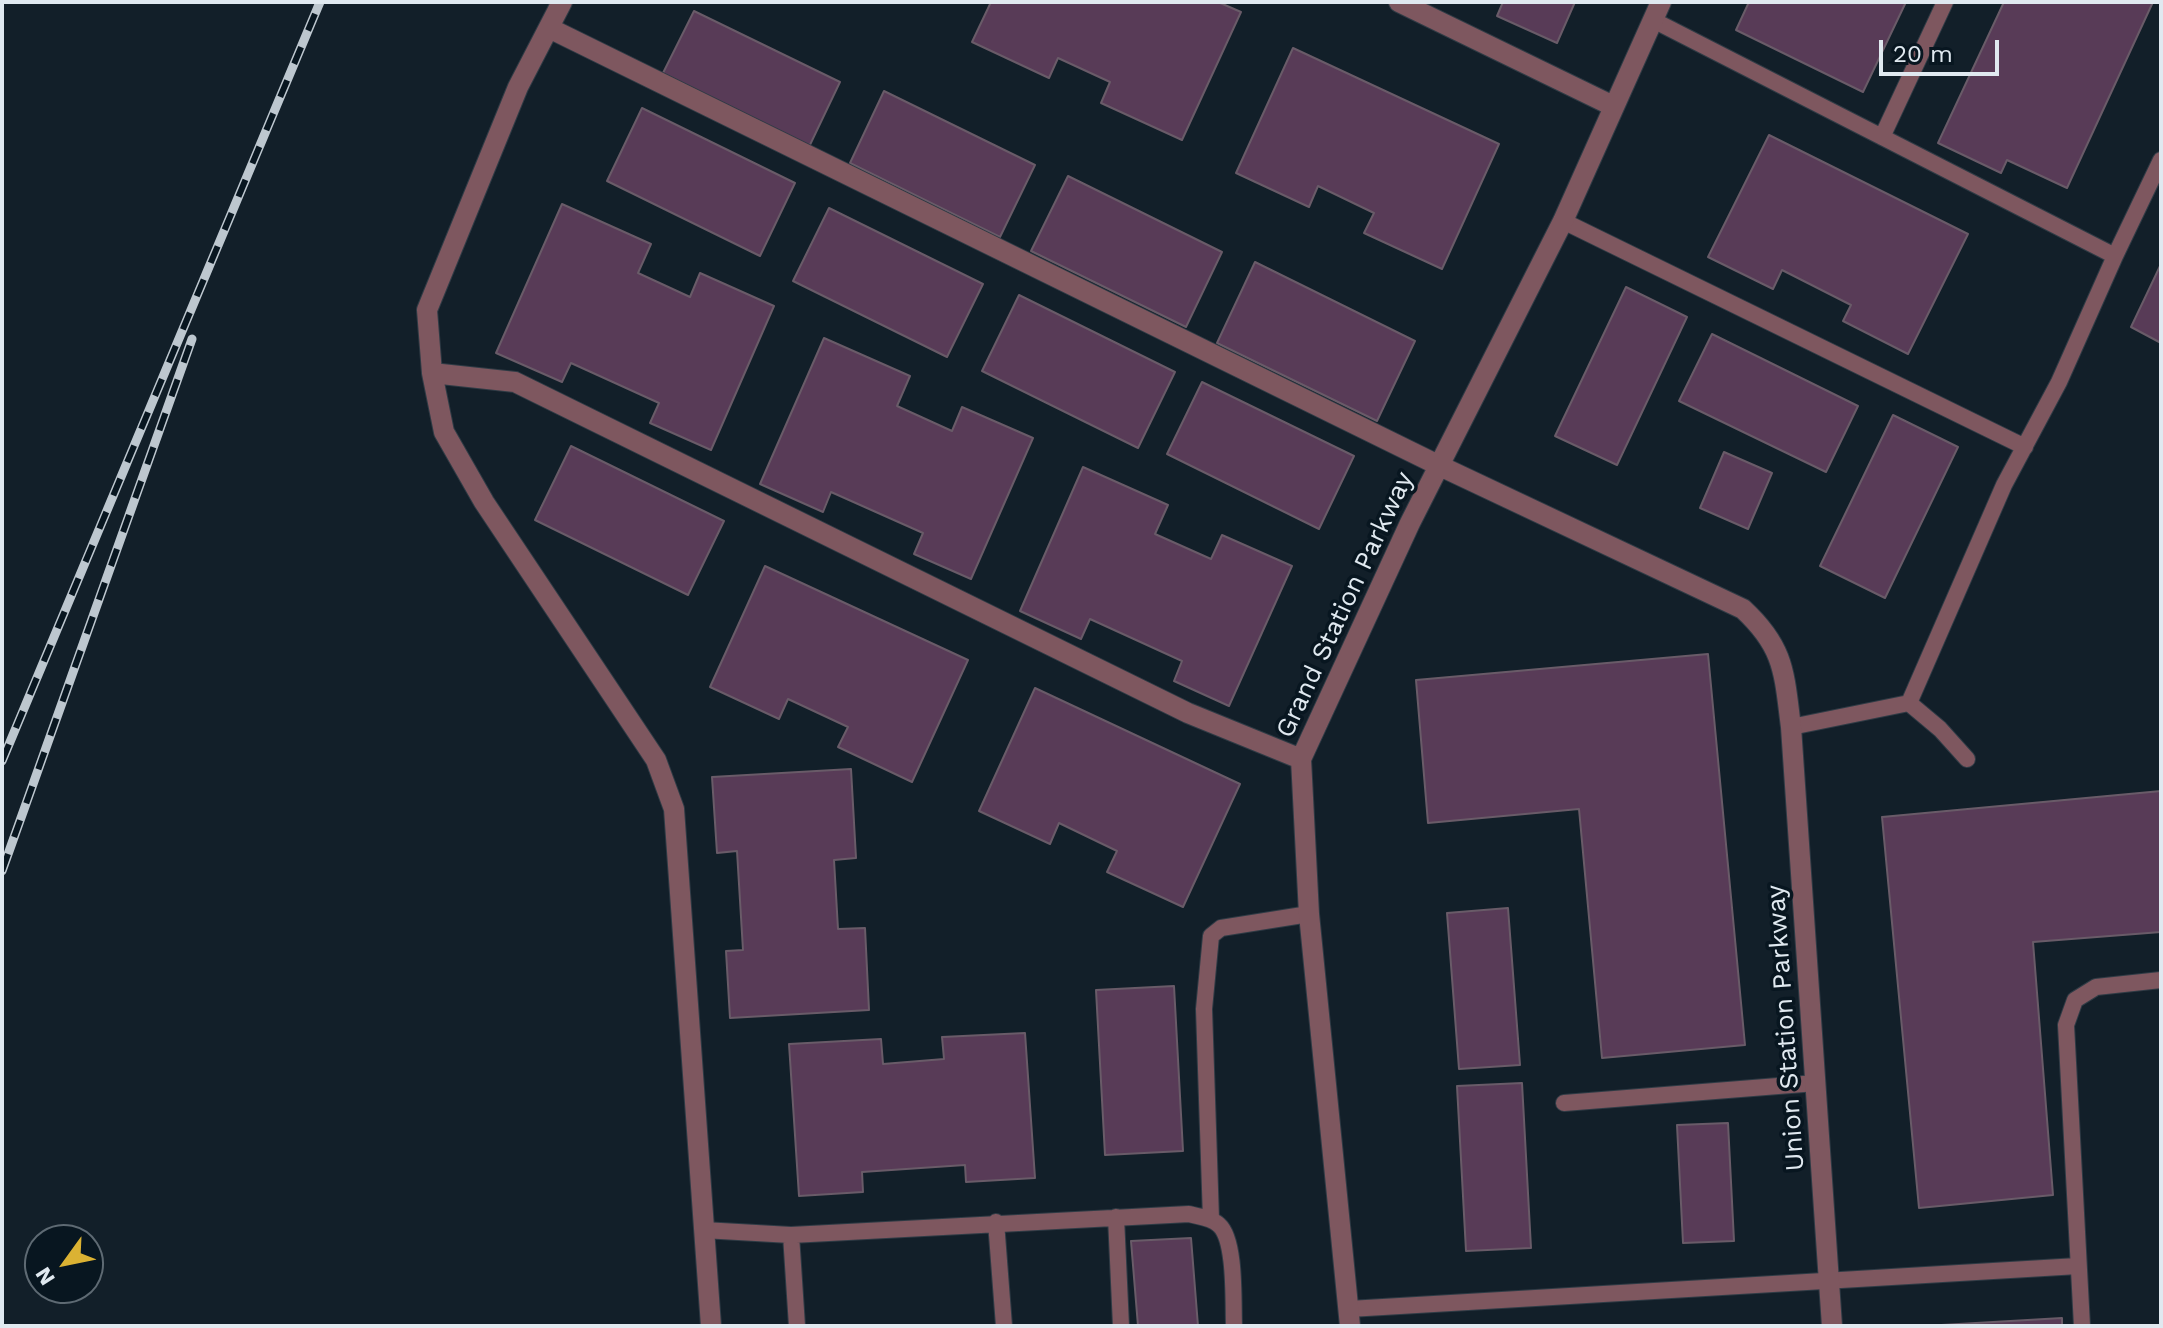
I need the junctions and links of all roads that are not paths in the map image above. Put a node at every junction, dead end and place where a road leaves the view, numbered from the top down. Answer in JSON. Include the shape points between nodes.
{"nodes":[{"id":1,"x":562,"y":2,"type":"edge"},
{"id":2,"x":1399,"y":2,"type":"edge"},
{"id":3,"x":1945,"y":2,"type":"edge"},
{"id":4,"x":1657,"y":11,"type":"edge"},
{"id":5,"x":549,"y":28,"type":"junction"},
{"id":6,"x":1613,"y":106,"type":"junction"},
{"id":7,"x":1882,"y":137,"type":"junction"},
{"id":8,"x":2161,"y":160,"type":"edge"},
{"id":9,"x":1563,"y":221,"type":"junction"},
{"id":10,"x":2115,"y":256,"type":"junction"},
{"id":11,"x":432,"y":373,"type":"junction"},
{"id":12,"x":2025,"y":447,"type":"junction"},
{"id":13,"x":1440,"y":466,"type":"junction"},
{"id":14,"x":1909,"y":703,"type":"junction"},
{"id":15,"x":1791,"y":727,"type":"junction"},
{"id":16,"x":1301,"y":759,"type":"junction"},
{"id":17,"x":1967,"y":759,"type":"dead end"},
{"id":18,"x":1309,"y":914,"type":"junction"},
{"id":19,"x":2161,"y":980,"type":"edge"},
{"id":20,"x":1816,"y":1083,"type":"junction"},
{"id":21,"x":1564,"y":1103,"type":"dead end"},
{"id":22,"x":1116,"y":1217,"type":"junction"},
{"id":23,"x":1211,"y":1219,"type":"junction"},
{"id":24,"x":996,"y":1222,"type":"junction"},
{"id":25,"x":703,"y":1230,"type":"junction"},
{"id":26,"x":791,"y":1235,"type":"junction"},
{"id":27,"x":2078,"y":1266,"type":"junction"},
{"id":28,"x":1829,"y":1280,"type":"junction"},
{"id":29,"x":1350,"y":1318,"type":"edge"},
{"id":30,"x":711,"y":1326,"type":"edge"},
{"id":31,"x":797,"y":1326,"type":"edge"},
{"id":32,"x":1004,"y":1326,"type":"edge"},
{"id":33,"x":1121,"y":1326,"type":"edge"},
{"id":34,"x":1234,"y":1326,"type":"edge"},
{"id":35,"x":1832,"y":1326,"type":"edge"},
{"id":36,"x":2082,"y":1326,"type":"edge"}],
"edges":[{"from":1,"to":5,"type":"street"},
{"from":2,"to":6,"type":"street"},
{"from":3,"to":7,"type":"lane"},
{"from":4,"to":6,"type":"street","name":"Grand Station Parkway"},
{"from":4,"to":7,"type":"lane"},
{"from":5,"to":11,"type":"street","via":[[518,87],[427,310]]},
{"from":5,"to":13,"type":"street","name":"Union Station Parkway"},
{"from":6,"to":9,"type":"street","name":"Grand Station Parkway"},
{"from":7,"to":10,"type":"lane"},
{"from":8,"to":10,"type":"lane"},
{"from":9,"to":12,"type":"lane"},
{"from":9,"to":13,"type":"street","name":"Grand Station Parkway"},
{"from":10,"to":12,"type":"lane"},
{"from":11,"to":16,"type":"street","via":[[515,382],[1188,713]]},
{"from":11,"to":25,"type":"street","via":[[444,432],[484,502],[656,760],[674,809]]},
{"from":12,"to":14,"type":"lane"},
{"from":13,"to":15,"type":"street","name":"Union Station Parkway","via":[[1743,609],[1766,631],[1783,664]]},
{"from":13,"to":16,"type":"street","name":"Grand Station Parkway"},
{"from":14,"to":15,"type":"lane"},
{"from":14,"to":17,"type":"lane"},
{"from":15,"to":20,"type":"street","name":"Union Station Parkway"},
{"from":16,"to":18,"type":"street","name":"Grand Station Parkway"},
{"from":18,"to":23,"type":"lane","via":[[1221,928],[1206,949]]},
{"from":18,"to":29,"type":"street","name":"Grand Station Parkway"},
{"from":19,"to":27,"type":"lane","via":[[2096,987],[2075,1000],[2066,1025]]},
{"from":20,"to":21,"type":"lane"},
{"from":20,"to":28,"type":"street","name":"Union Station Parkway"},
{"from":22,"to":23,"type":"lane","via":[[1189,1214]]},
{"from":22,"to":24,"type":"lane"},
{"from":22,"to":33,"type":"lane"},
{"from":23,"to":34,"type":"lane","via":[[1229,1240]]},
{"from":24,"to":26,"type":"lane"},
{"from":24,"to":32,"type":"lane"},
{"from":25,"to":26,"type":"lane"},
{"from":25,"to":30,"type":"street"},
{"from":26,"to":31,"type":"lane"},
{"from":27,"to":28,"type":"lane"},
{"from":27,"to":36,"type":"lane"},
{"from":28,"to":29,"type":"lane"},
{"from":28,"to":35,"type":"street","name":"Union Station Parkway"}]}
